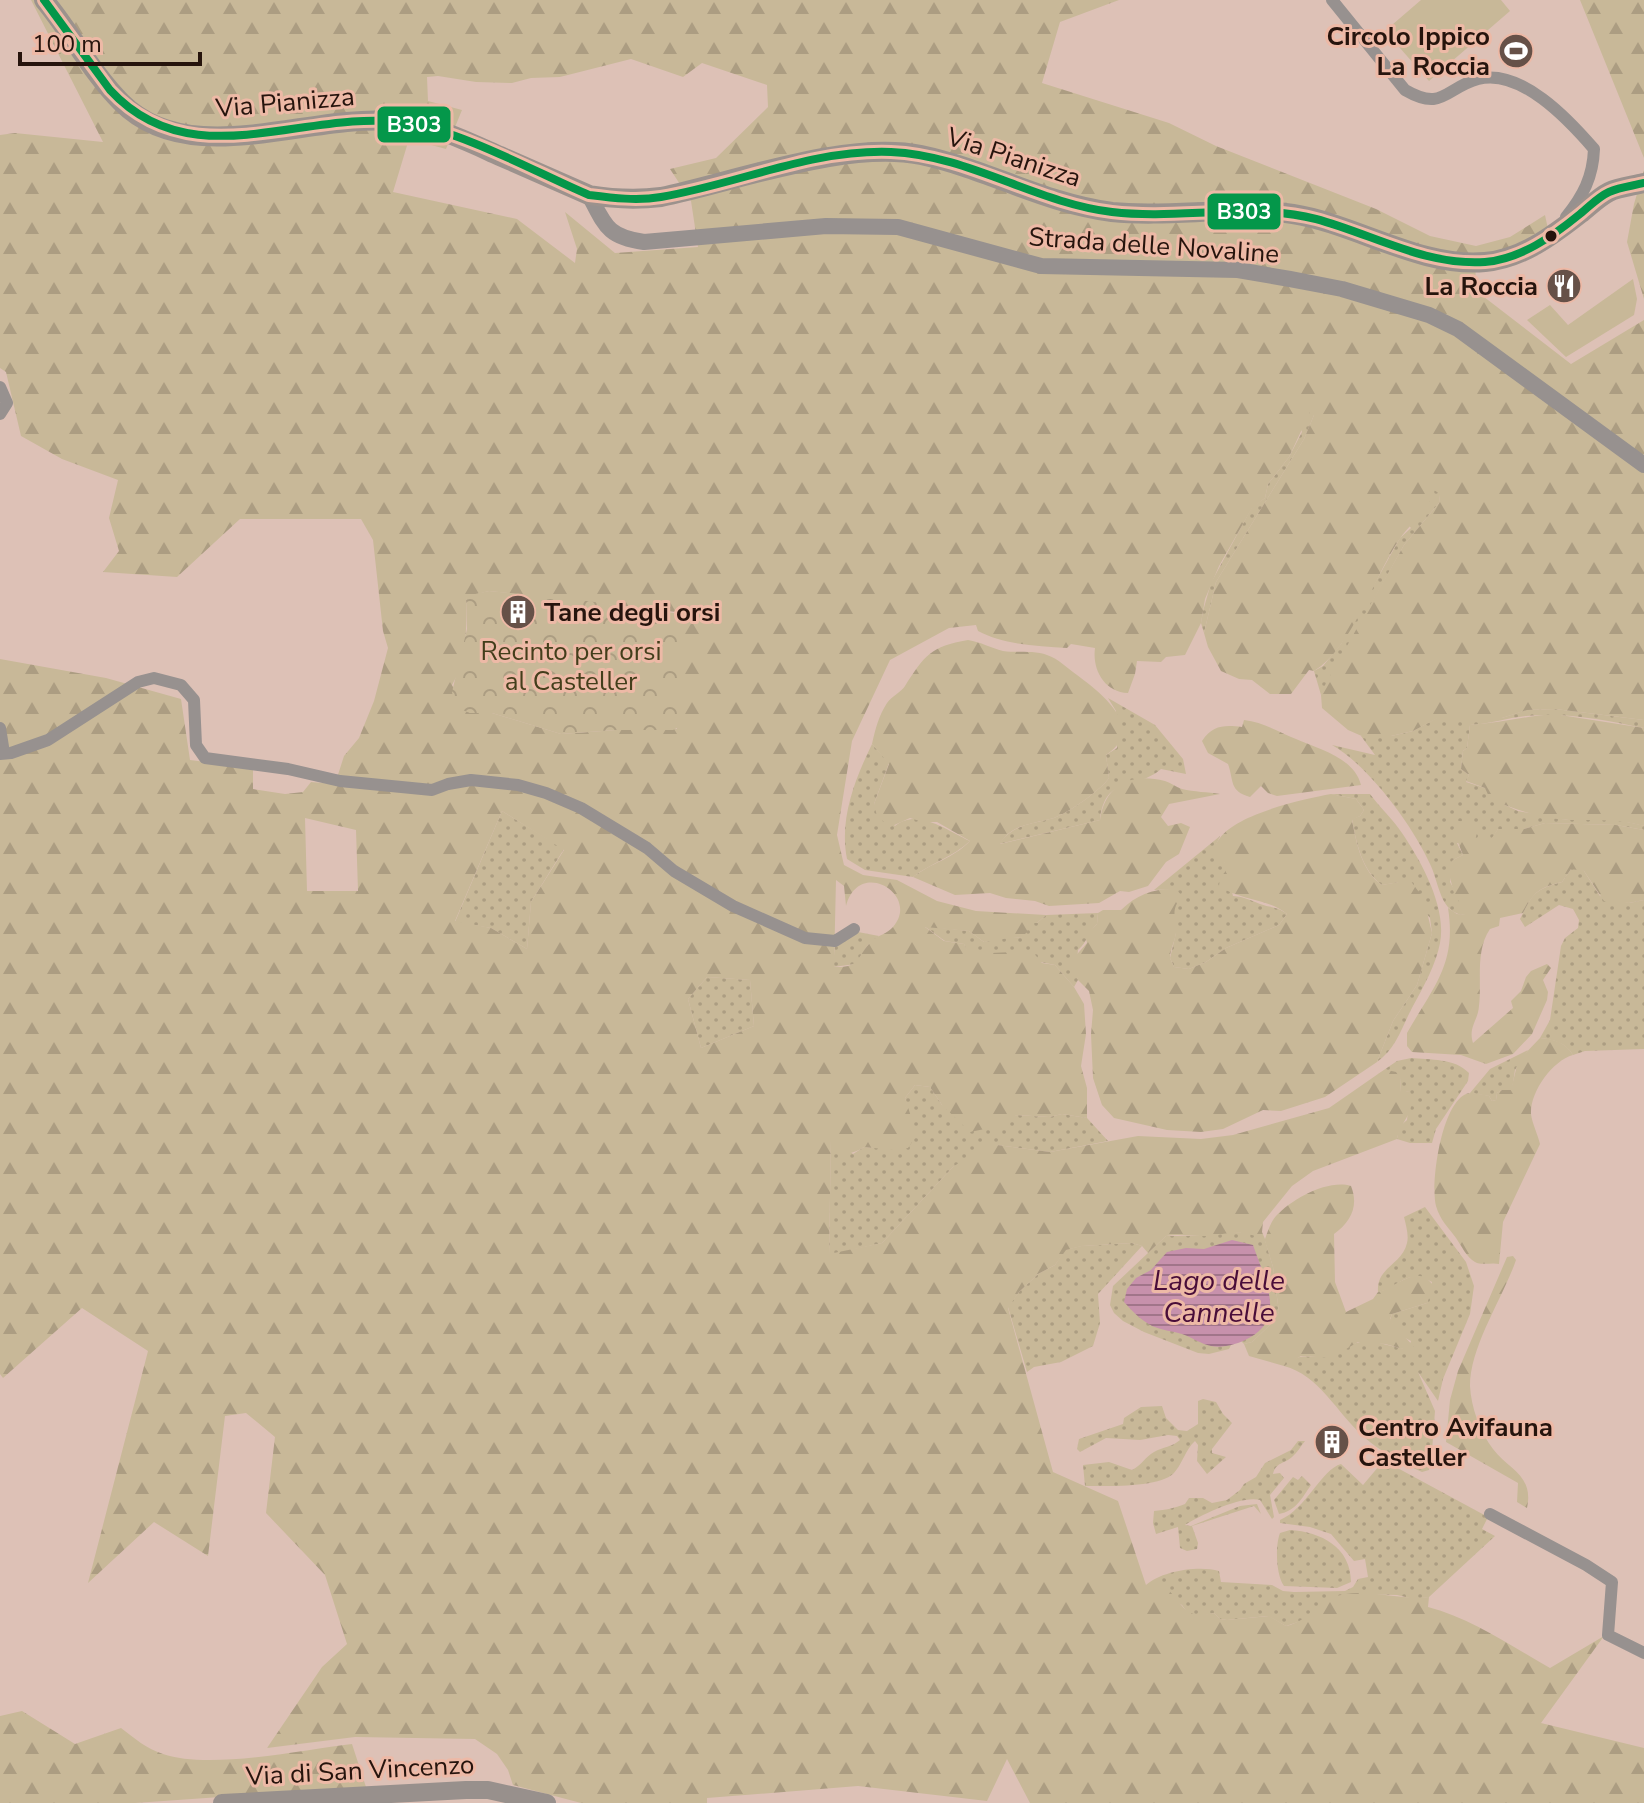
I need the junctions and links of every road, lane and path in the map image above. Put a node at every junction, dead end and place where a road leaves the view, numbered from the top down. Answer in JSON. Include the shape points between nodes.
{"nodes":[{"id":1,"x":44,"y":0,"type":"edge"},
{"id":2,"x":1332,"y":0,"type":"edge"},
{"id":3,"x":1644,"y":183,"type":"edge"},
{"id":4,"x":589,"y":195,"type":"junction"},
{"id":5,"x":1554,"y":232,"type":"junction"},
{"id":6,"x":0,"y":387,"type":"edge"},
{"id":7,"x":0,"y":414,"type":"edge"},
{"id":8,"x":1644,"y":465,"type":"edge"},
{"id":9,"x":0,"y":728,"type":"edge"},
{"id":10,"x":2,"y":754,"type":"edge"},
{"id":11,"x":854,"y":929,"type":"dead end"},
{"id":12,"x":1490,"y":1514,"type":"dead end"},
{"id":13,"x":1644,"y":1653,"type":"edge"},
{"id":14,"x":222,"y":1803,"type":"edge"},
{"id":15,"x":547,"y":1803,"type":"edge"}],
"edges":[{"from":1,"to":4,"type":"main road","name":"Via Pianizza","via":[[121,102],[159,126],[203,135],[251,135],[358,120],[392,121],[443,130]]},
{"from":2,"to":5,"type":"street","name":"Via Pianizza","via":[[1405,90],[1421,99],[1439,99],[1479,79],[1504,79],[1521,84],[1578,130],[1594,149],[1593,170],[1578,203]]},
{"from":3,"to":5,"type":"main road","via":[[1608,192]]},
{"from":4,"to":5,"type":"main road","name":"Via Pianizza","via":[[661,197],[837,155],[884,152],[933,159],[1091,209],[1293,214],[1459,263],[1508,259]]},
{"from":4,"to":8,"type":"street","name":"Strada delle Novaline","via":[[607,228],[623,239],[644,242],[826,226],[898,227],[1041,266],[1238,270],[1342,289],[1458,329]]},
{"from":6,"to":7,"type":"street","via":[[7,403]]},
{"from":9,"to":10,"type":"street"},
{"from":10,"to":11,"type":"street","via":[[48,740],[138,682],[154,678],[181,685],[194,700],[196,745],[205,758],[422,790],[471,780],[532,789],[581,808],[733,906],[805,938],[835,941]]},
{"from":12,"to":13,"type":"street","via":[[1612,1582],[1608,1635]]},
{"from":14,"to":15,"type":"main road","name":"Via di San Vincenzo","via":[[466,1790]]}]}
